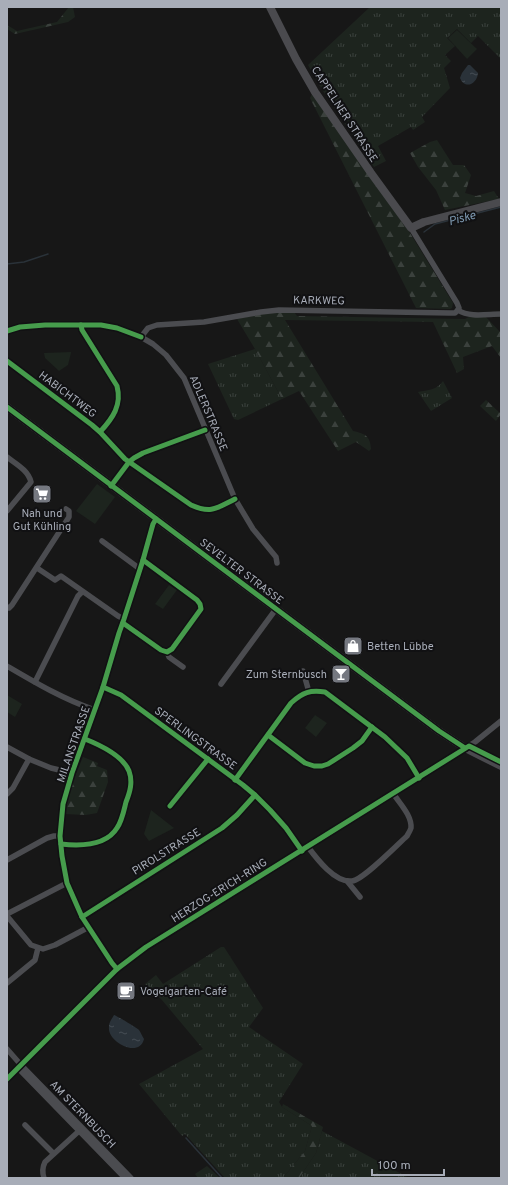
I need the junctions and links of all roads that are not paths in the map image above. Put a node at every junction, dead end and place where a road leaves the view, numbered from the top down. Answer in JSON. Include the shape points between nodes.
{"nodes":[{"id":1,"x":270,"y":7,"type":"edge"},
{"id":2,"x":501,"y":202,"type":"edge"},
{"id":3,"x":411,"y":228,"type":"junction"},
{"id":4,"x":458,"y":310,"type":"junction"},
{"id":5,"x":501,"y":314,"type":"edge"},
{"id":6,"x":81,"y":325,"type":"junction"},
{"id":7,"x":7,"y":331,"type":"edge"},
{"id":8,"x":141,"y":337,"type":"junction"},
{"id":9,"x":7,"y":360,"type":"edge"},
{"id":10,"x":7,"y":408,"type":"edge"},
{"id":11,"x":205,"y":430,"type":"junction"},
{"id":12,"x":100,"y":432,"type":"junction"},
{"id":13,"x":7,"y":456,"type":"edge"},
{"id":14,"x":130,"y":462,"type":"junction"},
{"id":15,"x":111,"y":486,"type":"junction"},
{"id":16,"x":235,"y":499,"type":"junction"},
{"id":17,"x":66,"y":509,"type":"dead end"},
{"id":18,"x":7,"y":511,"type":"edge"},
{"id":19,"x":156,"y":519,"type":"junction"},
{"id":20,"x":102,"y":541,"type":"dead end"},
{"id":21,"x":143,"y":560,"type":"junction"},
{"id":22,"x":277,"y":563,"type":"dead end"},
{"id":23,"x":37,"y":568,"type":"junction"},
{"id":24,"x":140,"y":569,"type":"junction"},
{"id":25,"x":82,"y":592,"type":"junction"},
{"id":26,"x":7,"y":607,"type":"edge"},
{"id":27,"x":276,"y":609,"type":"junction"},
{"id":28,"x":124,"y":621,"type":"junction"},
{"id":29,"x":167,"y":652,"type":"junction"},
{"id":30,"x":7,"y":666,"type":"edge"},
{"id":31,"x":182,"y":667,"type":"dead end"},
{"id":32,"x":303,"y":671,"type":"dead end"},
{"id":33,"x":35,"y":682,"type":"junction"},
{"id":34,"x":221,"y":684,"type":"dead end"},
{"id":35,"x":103,"y":687,"type":"junction"},
{"id":36,"x":309,"y":692,"type":"junction"},
{"id":37,"x":94,"y":710,"type":"junction"},
{"id":38,"x":501,"y":721,"type":"edge"},
{"id":39,"x":372,"y":727,"type":"junction"},
{"id":40,"x":268,"y":735,"type":"junction"},
{"id":41,"x":85,"y":739,"type":"junction"},
{"id":42,"x":7,"y":747,"type":"edge"},
{"id":43,"x":465,"y":748,"type":"junction"},
{"id":44,"x":29,"y":759,"type":"junction"},
{"id":45,"x":208,"y":759,"type":"junction"},
{"id":46,"x":501,"y":766,"type":"edge"},
{"id":47,"x":72,"y":773,"type":"junction"},
{"id":48,"x":419,"y":778,"type":"junction"},
{"id":49,"x":236,"y":780,"type":"junction"},
{"id":50,"x":393,"y":793,"type":"junction"},
{"id":51,"x":7,"y":794,"type":"edge"},
{"id":52,"x":255,"y":795,"type":"junction"},
{"id":53,"x":170,"y":806,"type":"dead end"},
{"id":54,"x":60,"y":836,"type":"junction"},
{"id":55,"x":61,"y":844,"type":"junction"},
{"id":56,"x":308,"y":847,"type":"junction"},
{"id":57,"x":302,"y":851,"type":"junction"},
{"id":58,"x":7,"y":860,"type":"edge"},
{"id":59,"x":347,"y":881,"type":"junction"},
{"id":60,"x":67,"y":882,"type":"junction"},
{"id":61,"x":360,"y":897,"type":"dead end"},
{"id":62,"x":7,"y":915,"type":"edge"},
{"id":63,"x":82,"y":917,"type":"junction"},
{"id":64,"x":89,"y":927,"type":"junction"},
{"id":65,"x":38,"y":948,"type":"junction"},
{"id":66,"x":117,"y":969,"type":"junction"},
{"id":67,"x":7,"y":983,"type":"edge"},
{"id":68,"x":7,"y":1049,"type":"edge"},
{"id":69,"x":19,"y":1066,"type":"junction"},
{"id":70,"x":7,"y":1079,"type":"edge"},
{"id":71,"x":25,"y":1125,"type":"dead end"},
{"id":72,"x":79,"y":1131,"type":"junction"},
{"id":73,"x":53,"y":1153,"type":"junction"},
{"id":74,"x":44,"y":1178,"type":"edge"},
{"id":75,"x":124,"y":1178,"type":"edge"},
{"id":76,"x":131,"y":1178,"type":"edge"}],
"edges":[{"from":1,"to":3,"type":"street","name":"CAPPELNER STRASSE","via":[[315,92]]},
{"from":2,"to":3,"type":"street","via":[[424,222]]},
{"from":3,"to":4,"type":"street","name":"CAPPELNER STRASSE","via":[[457,303]]},
{"from":4,"to":5,"type":"street","name":"KARKWEG","via":[[469,315]]},
{"from":4,"to":8,"type":"street","name":"KARKWEG","via":[[450,313],[279,310],[210,321],[157,325],[146,330]]},
{"from":6,"to":7,"type":"street","name":"ADLERSTRASSE","via":[[20,327]]},
{"from":6,"to":8,"type":"street","name":"ADLERSTRASSE","via":[[117,328]]},
{"from":6,"to":12,"type":"street","via":[[117,386],[119,394],[119,403],[114,414]]},
{"from":8,"to":11,"type":"street","name":"ADLERSTRASSE","via":[[153,344],[179,370]]},
{"from":9,"to":12,"type":"street","name":"HABICHTWEG"},
{"from":10,"to":15,"type":"street","name":"SEVELTER STRASSE"},
{"from":11,"to":14,"type":"street","via":[[143,453]]},
{"from":11,"to":16,"type":"street","name":"ADLERSTRASSE"},
{"from":12,"to":14,"type":"street","name":"HABICHTWEG"},
{"from":13,"to":18,"type":"street","via":[[26,471],[31,482]]},
{"from":14,"to":15,"type":"street"},
{"from":14,"to":16,"type":"street","name":"HABICHTWEG","via":[[200,509],[214,509]]},
{"from":15,"to":19,"type":"street","name":"SEVELTER STRASSE"},
{"from":16,"to":22,"type":"street","name":"ADLERSTRASSE","via":[[253,529],[276,557]]},
{"from":17,"to":23,"type":"street","via":[[69,511],[69,517]]},
{"from":19,"to":21,"type":"street","name":"MILANSTRASSE"},
{"from":19,"to":27,"type":"street","name":"SEVELTER STRASSE"},
{"from":20,"to":24,"type":"street"},
{"from":21,"to":24,"type":"street","name":"MILANSTRASSE"},
{"from":21,"to":29,"type":"street","via":[[200,604],[201,609]]},
{"from":23,"to":25,"type":"street","via":[[55,580],[61,576]]},
{"from":23,"to":26,"type":"street","via":[[12,605]]},
{"from":24,"to":28,"type":"street","name":"MILANSTRASSE"},
{"from":25,"to":28,"type":"street"},
{"from":25,"to":33,"type":"street"},
{"from":27,"to":34,"type":"street"},
{"from":27,"to":43,"type":"street","name":"SEVELTER STRASSE"},
{"from":28,"to":29,"type":"street"},
{"from":28,"to":35,"type":"street","name":"MILANSTRASSE"},
{"from":29,"to":31,"type":"street","via":[[169,657]]},
{"from":30,"to":33,"type":"street"},
{"from":32,"to":36,"type":"street"},
{"from":33,"to":37,"type":"street"},
{"from":35,"to":37,"type":"street","name":"MILANSTRASSE"},
{"from":35,"to":45,"type":"street","name":"SPERLINGSTRASSE","via":[[121,696]]},
{"from":36,"to":39,"type":"street","via":[[325,692]]},
{"from":36,"to":40,"type":"street","via":[[291,703]]},
{"from":37,"to":41,"type":"street","name":"MILANSTRASSE"},
{"from":38,"to":43,"type":"street","name":"HERZOG-ERICH-RING"},
{"from":39,"to":40,"type":"street","via":[[362,741],[322,766],[305,763]]},
{"from":39,"to":48,"type":"street","via":[[407,758]]},
{"from":40,"to":49,"type":"street"},
{"from":41,"to":47,"type":"street","name":"MILANSTRASSE"},
{"from":41,"to":55,"type":"street","via":[[96,743],[123,762],[132,781],[130,792],[118,828],[106,839],[72,845]]},
{"from":42,"to":44,"type":"street"},
{"from":43,"to":46,"type":"street","name":"SEVELTER STRASSE"},
{"from":43,"to":48,"type":"street","name":"HERZOG-ERICH-RING"},
{"from":44,"to":47,"type":"street"},
{"from":44,"to":51,"type":"street"},
{"from":45,"to":49,"type":"street","name":"SPERLINGSTRASSE"},
{"from":45,"to":53,"type":"street"},
{"from":47,"to":54,"type":"street","name":"MILANSTRASSE","via":[[63,804]]},
{"from":48,"to":50,"type":"street","name":"HERZOG-ERICH-RING"},
{"from":49,"to":52,"type":"street","name":"SPERLINGSTRASSE"},
{"from":50,"to":56,"type":"street","name":"HERZOG-ERICH-RING"},
{"from":50,"to":59,"type":"street","via":[[407,814],[411,829],[364,875],[354,881]]},
{"from":52,"to":57,"type":"street","name":"SPERLINGSTRASSE","via":[[286,828]]},
{"from":52,"to":63,"type":"street","name":"PIROLSTRASSE","via":[[222,828]]},
{"from":54,"to":55,"type":"street","name":"MILANSTRASSE"},
{"from":54,"to":58,"type":"street","via":[[47,838]]},
{"from":55,"to":60,"type":"street","name":"MILANSTRASSE"},
{"from":56,"to":57,"type":"street","name":"HERZOG-ERICH-RING"},
{"from":56,"to":59,"type":"street","via":[[328,870]]},
{"from":57,"to":66,"type":"street","name":"HERZOG-ERICH-RING","via":[[146,947]]},
{"from":59,"to":61,"type":"street"},
{"from":60,"to":62,"type":"street"},
{"from":60,"to":63,"type":"street","name":"MILANSTRASSE"},
{"from":62,"to":65,"type":"street","via":[[27,941]]},
{"from":63,"to":64,"type":"street","name":"MILANSTRASSE"},
{"from":64,"to":65,"type":"street","via":[[55,945]]},
{"from":64,"to":66,"type":"street","name":"MILANSTRASSE"},
{"from":65,"to":67,"type":"street","via":[[35,960]]},
{"from":66,"to":69,"type":"street","name":"HERZOG-ERICH-RING"},
{"from":68,"to":69,"type":"street"},
{"from":69,"to":70,"type":"street","name":"HERZOG-ERICH-RING"},
{"from":69,"to":72,"type":"street","name":"AM STERNBUSCH"},
{"from":69,"to":76,"type":"street","name":"AM STERNBUSCH"},
{"from":71,"to":73,"type":"street"},
{"from":72,"to":73,"type":"street"},
{"from":72,"to":75,"type":"street","name":"AM STERNBUSCH"},
{"from":73,"to":74,"type":"street","via":[[43,1166]]}]}
